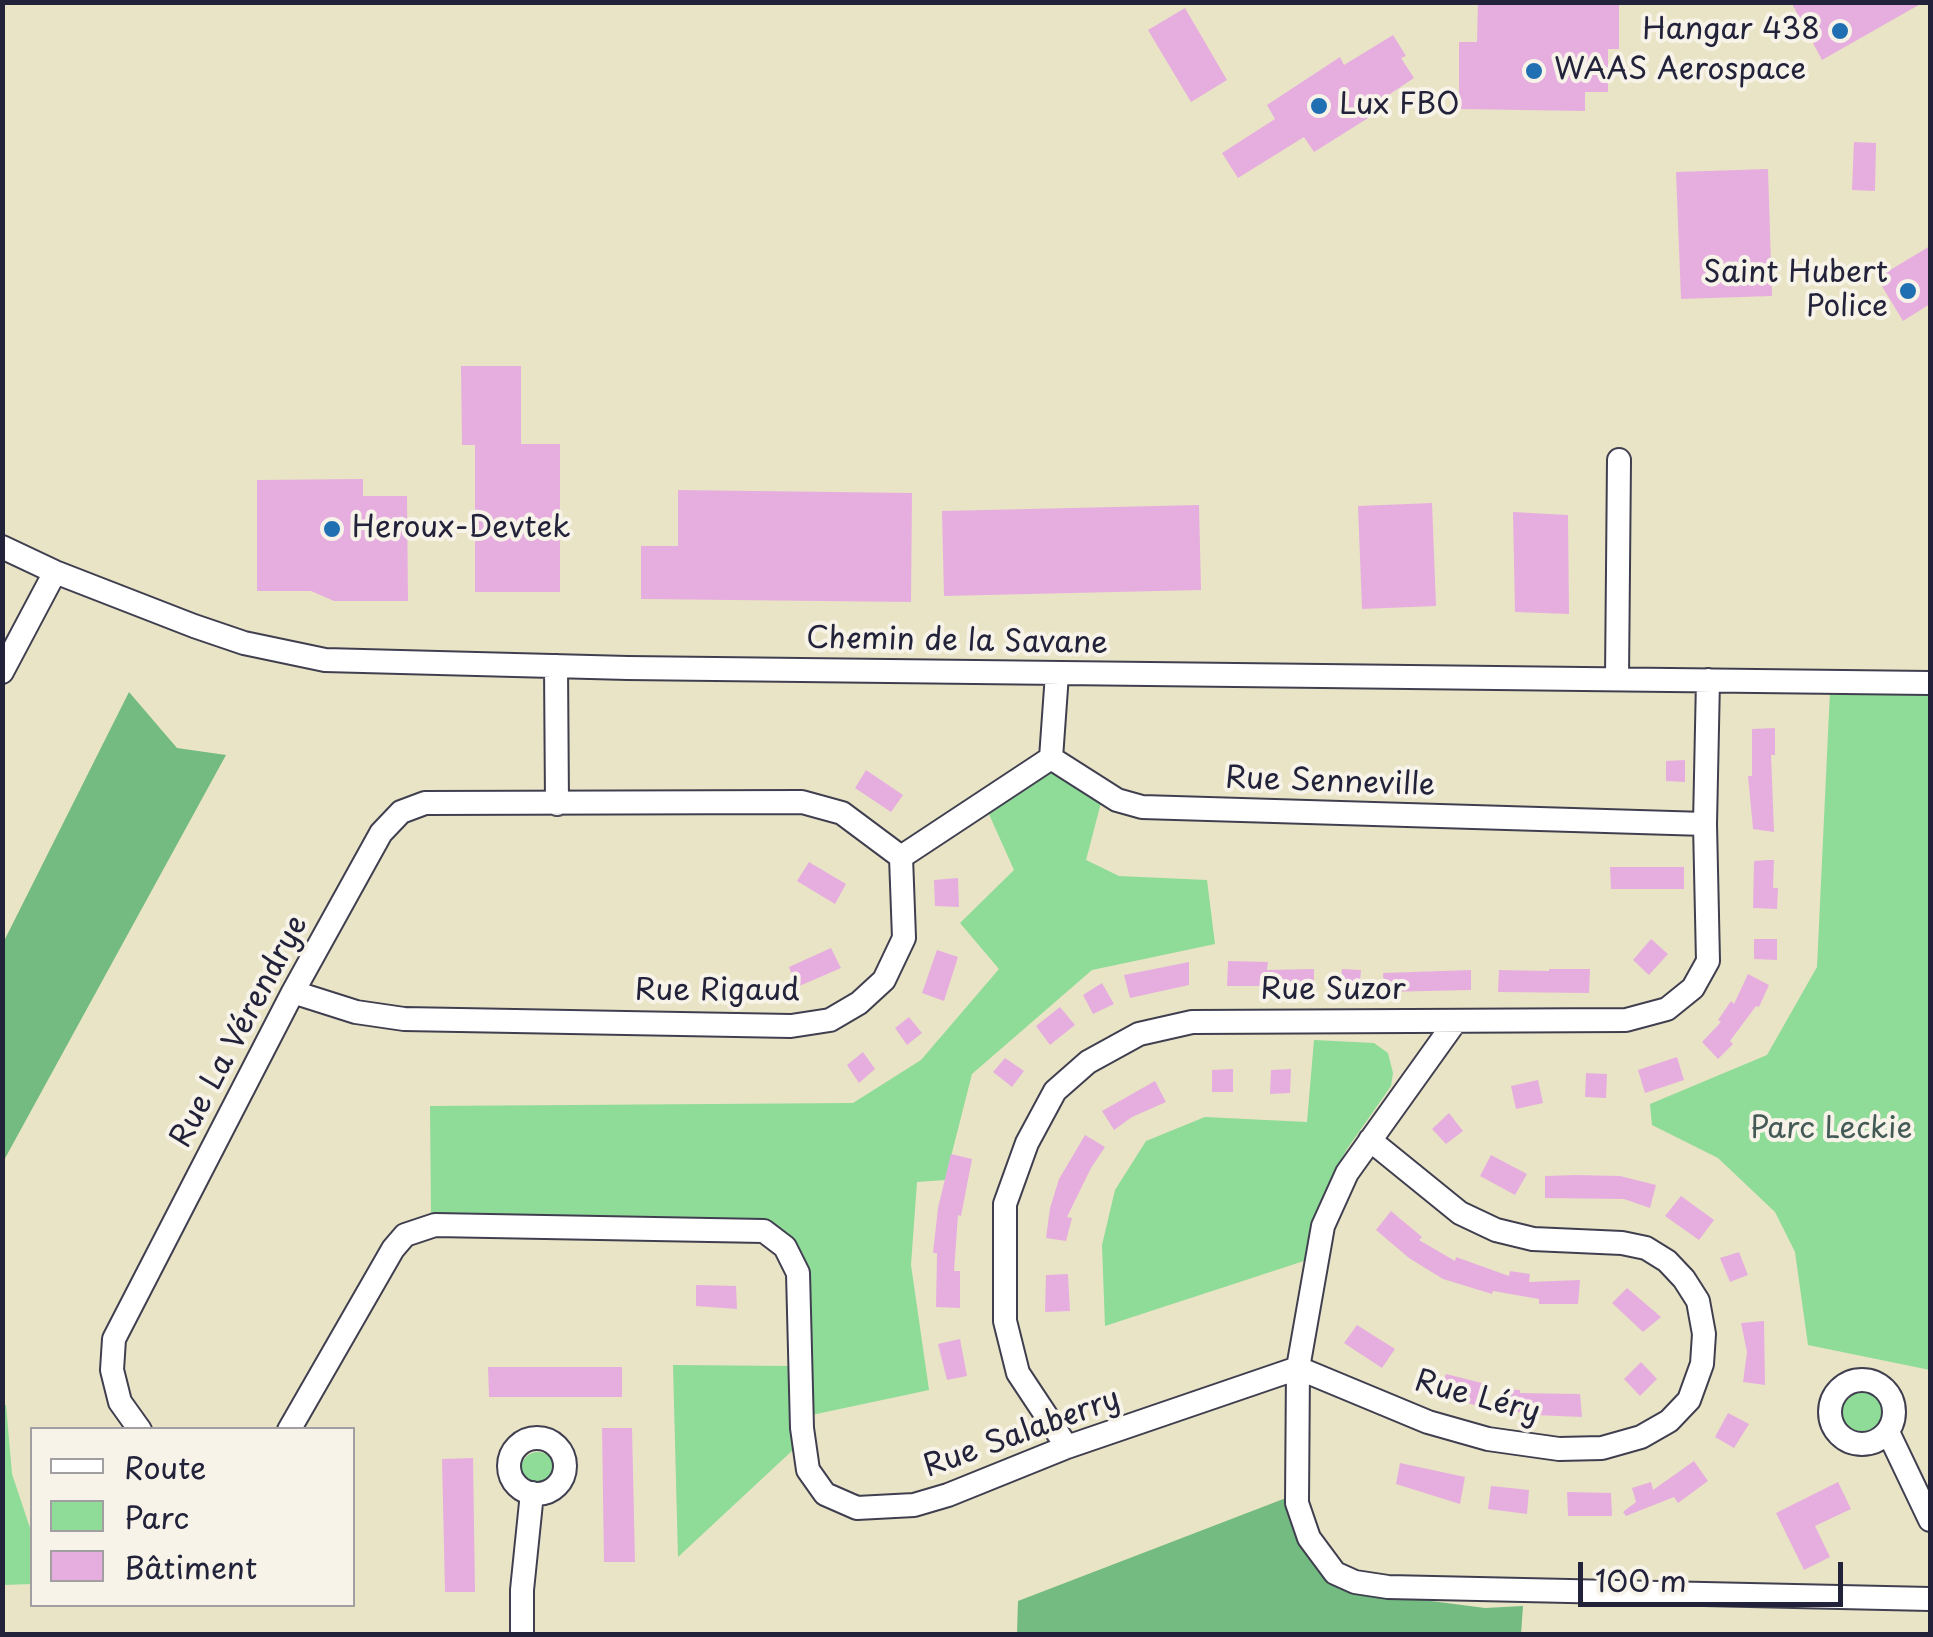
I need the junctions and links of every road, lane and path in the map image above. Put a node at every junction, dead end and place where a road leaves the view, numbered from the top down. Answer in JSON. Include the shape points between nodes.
{"nodes":[{"id":1,"x":1619,"y":460,"type":"dead end"},
{"id":2,"x":2,"y":547,"type":"edge"},
{"id":3,"x":56,"y":572,"type":"junction"},
{"id":4,"x":556,"y":666,"type":"junction"},
{"id":5,"x":2,"y":672,"type":"edge"},
{"id":6,"x":1057,"y":674,"type":"junction"},
{"id":7,"x":1616,"y":678,"type":"junction"},
{"id":8,"x":1708,"y":680,"type":"junction"},
{"id":9,"x":1930,"y":683,"type":"edge"},
{"id":10,"x":1051,"y":758,"type":"junction"},
{"id":11,"x":557,"y":804,"type":"junction"},
{"id":12,"x":1705,"y":824,"type":"junction"},
{"id":13,"x":900,"y":857,"type":"junction"},
{"id":14,"x":293,"y":992,"type":"junction"},
{"id":15,"x":1455,"y":1022,"type":"junction"},
{"id":16,"x":1370,"y":1140,"type":"junction"},
{"id":17,"x":1298,"y":1368,"type":"junction"},
{"id":18,"x":138,"y":1427,"type":"edge"},
{"id":19,"x":291,"y":1427,"type":"edge"},
{"id":20,"x":1888,"y":1432,"type":"dead end"},
{"id":21,"x":1067,"y":1448,"type":"junction"},
{"id":22,"x":532,"y":1493,"type":"dead end"},
{"id":23,"x":1930,"y":1520,"type":"edge"},
{"id":24,"x":1930,"y":1599,"type":"edge"},
{"id":25,"x":522,"y":1634,"type":"edge"}],
"edges":[{"from":1,"to":7,"type":"street"},
{"from":2,"to":3,"type":"street","name":"Chemin de la Savane"},
{"from":3,"to":4,"type":"street","name":"Chemin de la Savane","via":[[244,643],[325,660]]},
{"from":3,"to":5,"type":"street"},
{"from":4,"to":6,"type":"street","name":"Chemin de la Savane"},
{"from":4,"to":11,"type":"street"},
{"from":6,"to":7,"type":"street","name":"Chemin de la Savane"},
{"from":6,"to":10,"type":"street"},
{"from":7,"to":8,"type":"street","name":"Chemin de la Savane"},
{"from":8,"to":9,"type":"street","name":"Chemin de la Savane"},
{"from":8,"to":12,"type":"street","name":"Rue Suzor"},
{"from":10,"to":12,"type":"street","name":"Rue Senneville","via":[[1116,800],[1142,807]]},
{"from":10,"to":13,"type":"street"},
{"from":11,"to":13,"type":"street","name":"Rue La Vérendrye","via":[[802,802],[842,812]]},
{"from":11,"to":14,"type":"street","name":"Rue La Vérendrye","via":[[425,804],[401,812],[381,833]]},
{"from":12,"to":15,"type":"street","name":"Rue Suzor","via":[[1708,961],[1693,988],[1667,1009],[1626,1020]]},
{"from":13,"to":14,"type":"street","name":"Rue Rigaud","via":[[904,938],[884,980],[830,1020],[791,1026],[404,1019]]},
{"from":14,"to":18,"type":"street","name":"Rue La Vérendrye","via":[[114,1340],[120,1402]]},
{"from":15,"to":16,"type":"street"},
{"from":15,"to":21,"type":"street","name":"Rue Suzor","via":[[1192,1022],[1139,1034],[1055,1090],[1004,1204],[1005,1322],[1018,1373]]},
{"from":16,"to":17,"type":"street","via":[[1324,1226]]},
{"from":16,"to":17,"type":"street","name":"Rue Léry","via":[[1460,1213],[1496,1230],[1533,1239],[1622,1242],[1667,1261],[1698,1300],[1702,1364],[1689,1400],[1642,1438],[1559,1450],[1428,1422]]},
{"from":17,"to":21,"type":"street","name":"Rue Salaberry"},
{"from":17,"to":24,"type":"street","via":[[1298,1503],[1320,1557],[1355,1582]]},
{"from":19,"to":21,"type":"street","name":"Rue Salaberry","via":[[405,1235],[434,1225],[744,1230],[764,1231],[785,1247],[798,1272],[802,1428],[808,1470],[825,1494],[857,1508],[914,1505]]},
{"from":20,"to":23,"type":"street"},
{"from":22,"to":25,"type":"street"}]}
